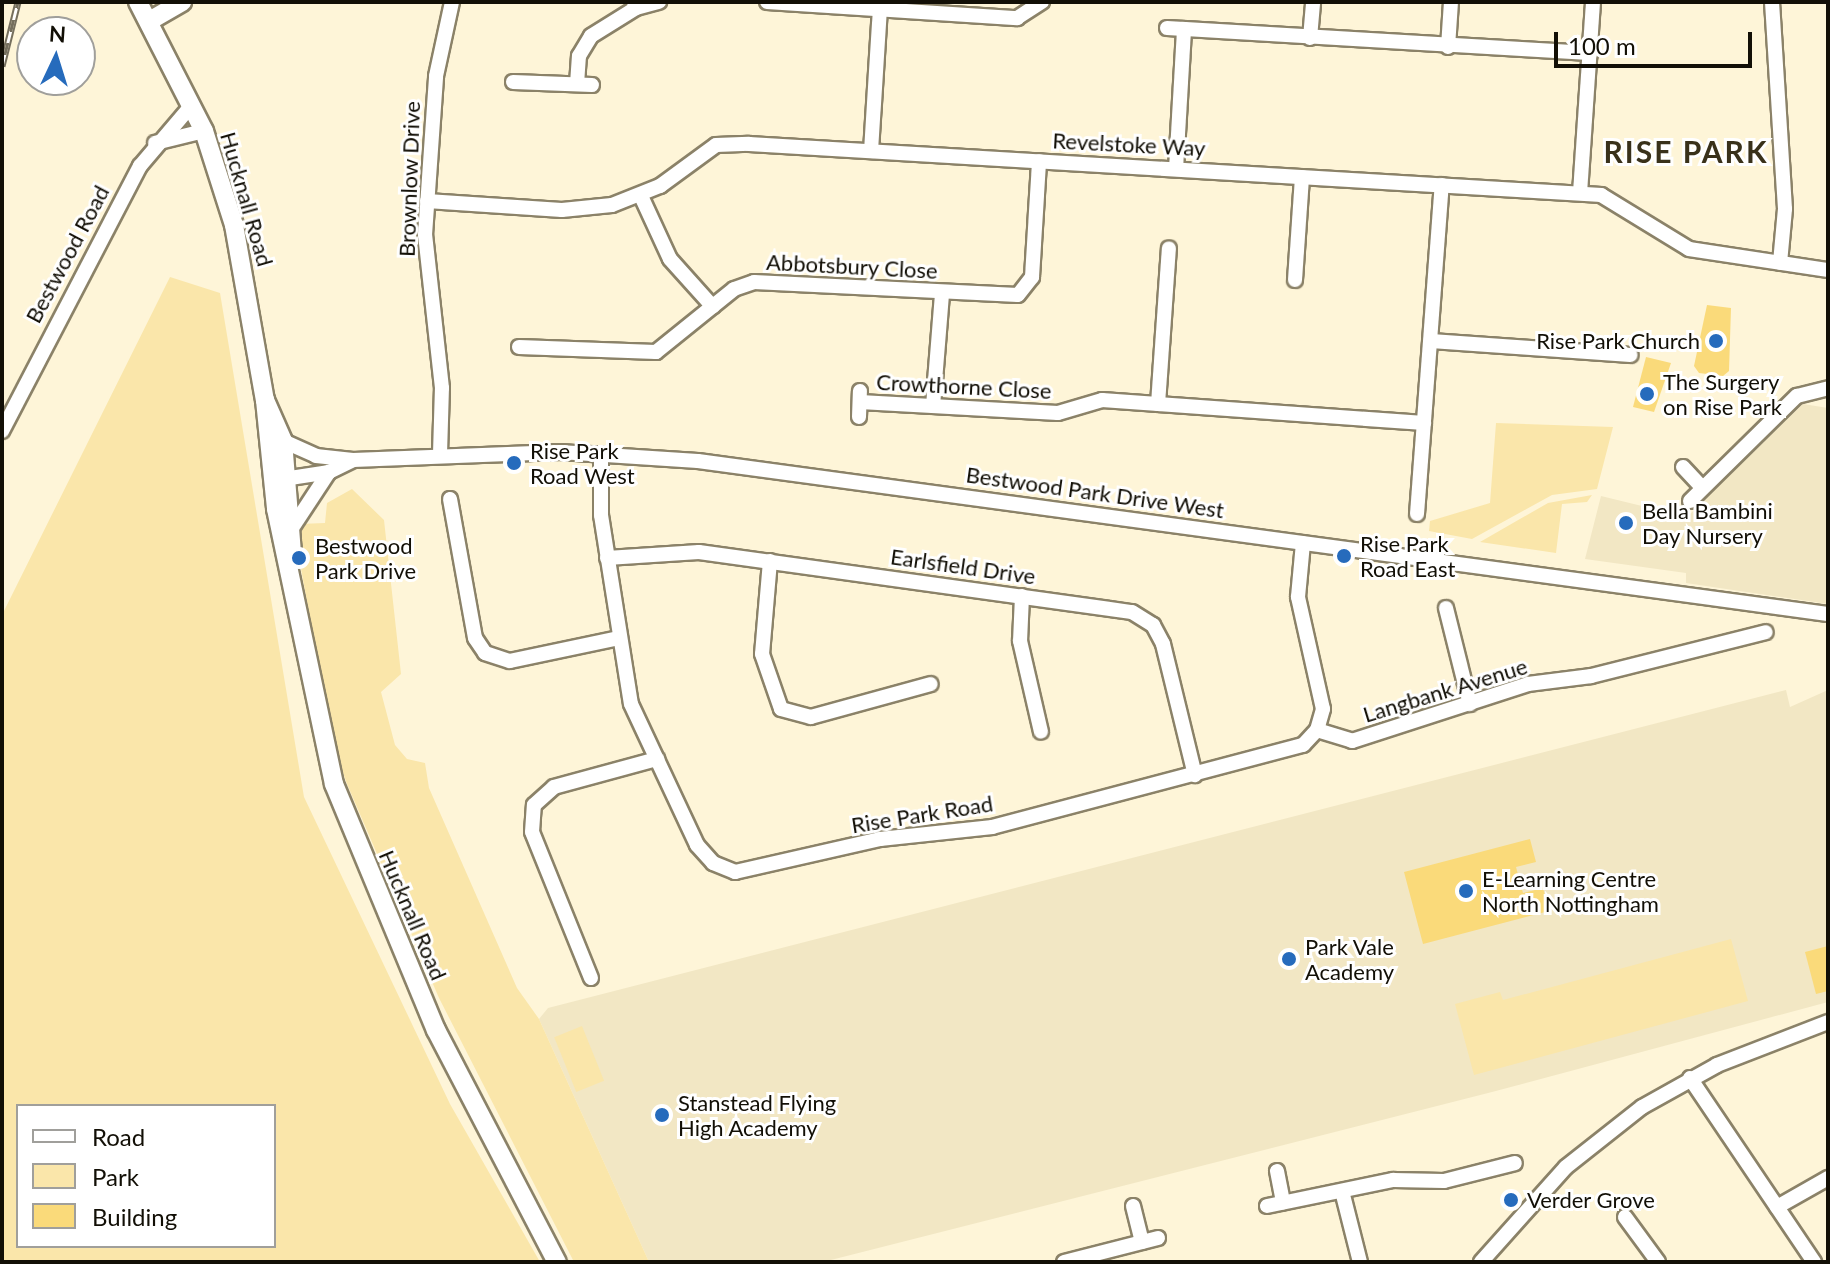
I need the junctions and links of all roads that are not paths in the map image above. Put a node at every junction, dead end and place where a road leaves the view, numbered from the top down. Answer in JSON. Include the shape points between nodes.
{"nodes":[{"id":1,"x":138,"y":2,"type":"edge"},
{"id":2,"x":182,"y":2,"type":"edge"},
{"id":3,"x":452,"y":2,"type":"edge"},
{"id":4,"x":659,"y":2,"type":"edge"},
{"id":5,"x":767,"y":2,"type":"edge"},
{"id":6,"x":1042,"y":2,"type":"edge"},
{"id":7,"x":1313,"y":2,"type":"edge"},
{"id":8,"x":1451,"y":2,"type":"edge"},
{"id":9,"x":1593,"y":2,"type":"edge"},
{"id":10,"x":1772,"y":2,"type":"edge"},
{"id":11,"x":635,"y":5,"type":"edge"},
{"id":12,"x":880,"y":9,"type":"junction"},
{"id":13,"x":151,"y":20,"type":"junction"},
{"id":14,"x":1167,"y":28,"type":"dead end"},
{"id":15,"x":1184,"y":29,"type":"junction"},
{"id":16,"x":1310,"y":38,"type":"junction"},
{"id":17,"x":1448,"y":47,"type":"junction"},
{"id":18,"x":1590,"y":53,"type":"junction"},
{"id":19,"x":513,"y":82,"type":"dead end"},
{"id":20,"x":192,"y":105,"type":"junction"},
{"id":21,"x":204,"y":131,"type":"junction"},
{"id":22,"x":155,"y":143,"type":"junction"},
{"id":23,"x":871,"y":151,"type":"junction"},
{"id":24,"x":1039,"y":161,"type":"junction"},
{"id":25,"x":1176,"y":169,"type":"junction"},
{"id":26,"x":1302,"y":177,"type":"junction"},
{"id":27,"x":1442,"y":185,"type":"junction"},
{"id":28,"x":1580,"y":193,"type":"junction"},
{"id":29,"x":641,"y":196,"type":"junction"},
{"id":30,"x":427,"y":201,"type":"junction"},
{"id":31,"x":1174,"y":258,"type":"dead end"},
{"id":32,"x":1780,"y":263,"type":"junction"},
{"id":33,"x":1828,"y":270,"type":"edge"},
{"id":34,"x":1295,"y":280,"type":"dead end"},
{"id":35,"x":942,"y":293,"type":"junction"},
{"id":36,"x":713,"y":307,"type":"junction"},
{"id":37,"x":1431,"y":341,"type":"junction"},
{"id":38,"x":519,"y":347,"type":"dead end"},
{"id":39,"x":1631,"y":355,"type":"dead end"},
{"id":40,"x":1828,"y":388,"type":"edge"},
{"id":41,"x":265,"y":400,"type":"junction"},
{"id":42,"x":860,"y":404,"type":"dead end"},
{"id":43,"x":1158,"y":404,"type":"junction"},
{"id":44,"x":933,"y":406,"type":"junction"},
{"id":45,"x":1424,"y":423,"type":"junction"},
{"id":46,"x":2,"y":431,"type":"edge"},
{"id":47,"x":283,"y":441,"type":"junction"},
{"id":48,"x":440,"y":454,"type":"junction"},
{"id":49,"x":601,"y":455,"type":"junction"},
{"id":50,"x":316,"y":456,"type":"junction"},
{"id":51,"x":353,"y":460,"type":"junction"},
{"id":52,"x":1683,"y":467,"type":"dead end"},
{"id":53,"x":280,"y":470,"type":"junction"},
{"id":54,"x":329,"y":472,"type":"junction"},
{"id":55,"x":1701,"y":486,"type":"junction"},
{"id":56,"x":450,"y":499,"type":"dead end"},
{"id":57,"x":1690,"y":501,"type":"dead end"},
{"id":58,"x":1417,"y":514,"type":"dead end"},
{"id":59,"x":294,"y":525,"type":"junction"},
{"id":60,"x":1303,"y":543,"type":"junction"},
{"id":61,"x":607,"y":558,"type":"junction"},
{"id":62,"x":770,"y":561,"type":"junction"},
{"id":63,"x":290,"y":563,"type":"junction"},
{"id":64,"x":1022,"y":596,"type":"junction"},
{"id":65,"x":1446,"y":608,"type":"dead end"},
{"id":66,"x":1828,"y":614,"type":"edge"},
{"id":67,"x":1766,"y":632,"type":"dead end"},
{"id":68,"x":619,"y":638,"type":"junction"},
{"id":69,"x":931,"y":684,"type":"dead end"},
{"id":70,"x":1470,"y":704,"type":"junction"},
{"id":71,"x":1317,"y":730,"type":"junction"},
{"id":72,"x":1041,"y":732,"type":"dead end"},
{"id":73,"x":657,"y":759,"type":"junction"},
{"id":74,"x":1195,"y":775,"type":"junction"},
{"id":75,"x":591,"y":978,"type":"dead end"},
{"id":76,"x":1828,"y":1022,"type":"edge"},
{"id":77,"x":1690,"y":1078,"type":"junction"},
{"id":78,"x":1515,"y":1163,"type":"dead end"},
{"id":79,"x":1277,"y":1171,"type":"dead end"},
{"id":80,"x":1828,"y":1178,"type":"edge"},
{"id":81,"x":1342,"y":1191,"type":"junction"},
{"id":82,"x":1283,"y":1202,"type":"junction"},
{"id":83,"x":1133,"y":1206,"type":"dead end"},
{"id":84,"x":1267,"y":1206,"type":"dead end"},
{"id":85,"x":1777,"y":1207,"type":"junction"},
{"id":86,"x":1625,"y":1217,"type":"dead end"},
{"id":87,"x":1158,"y":1238,"type":"dead end"},
{"id":88,"x":1142,"y":1242,"type":"junction"},
{"id":89,"x":1106,"y":1257,"type":"edge"},
{"id":90,"x":1489,"y":1259,"type":"edge"},
{"id":91,"x":1808,"y":1260,"type":"edge"},
{"id":92,"x":557,"y":1262,"type":"edge"},
{"id":93,"x":1064,"y":1262,"type":"edge"},
{"id":94,"x":1360,"y":1262,"type":"edge"},
{"id":95,"x":1658,"y":1262,"type":"edge"}],
"edges":[{"from":1,"to":13,"type":"main road","name":"Hucknall Road"},
{"from":2,"to":13,"type":"main road"},
{"from":3,"to":30,"type":"street","name":"Brownlow Drive","via":[[436,76]]},
{"from":4,"to":11,"type":"street"},
{"from":5,"to":12,"type":"street"},
{"from":6,"to":12,"type":"street","via":[[1017,18]]},
{"from":7,"to":16,"type":"street"},
{"from":8,"to":17,"type":"street"},
{"from":9,"to":18,"type":"street"},
{"from":10,"to":32,"type":"street","via":[[1785,209]]},
{"from":11,"to":19,"type":"street","via":[[584,45],[585,84]]},
{"from":12,"to":23,"type":"street"},
{"from":13,"to":20,"type":"main road","name":"Hucknall Road"},
{"from":14,"to":15,"type":"street"},
{"from":15,"to":16,"type":"street"},
{"from":15,"to":25,"type":"street"},
{"from":16,"to":17,"type":"street"},
{"from":17,"to":18,"type":"street"},
{"from":18,"to":28,"type":"street"},
{"from":20,"to":21,"type":"main road","name":"Hucknall Road"},
{"from":20,"to":22,"type":"street","name":"Bestwood Road"},
{"from":21,"to":22,"type":"street"},
{"from":21,"to":41,"type":"main road","name":"Hucknall Road","via":[[234,225]]},
{"from":22,"to":46,"type":"street","name":"Bestwood Road"},
{"from":23,"to":24,"type":"street","name":"Revelstoke Way"},
{"from":23,"to":29,"type":"street","name":"Revelstoke Way","via":[[724,143]]},
{"from":24,"to":25,"type":"street","name":"Revelstoke Way"},
{"from":24,"to":35,"type":"street","name":"Abbotsbury Close","via":[[1028,288],[1013,297]]},
{"from":25,"to":26,"type":"street","name":"Revelstoke Way"},
{"from":26,"to":27,"type":"street","name":"Revelstoke Way"},
{"from":26,"to":34,"type":"street"},
{"from":27,"to":28,"type":"street","name":"Revelstoke Way"},
{"from":27,"to":37,"type":"street"},
{"from":28,"to":32,"type":"street","name":"Revelstoke Way","via":[[1618,201],[1689,249]]},
{"from":29,"to":30,"type":"street","name":"Revelstoke Way","via":[[562,210]]},
{"from":29,"to":36,"type":"street","via":[[670,259]]},
{"from":30,"to":48,"type":"street","name":"Brownlow Drive","via":[[425,245],[442,388]]},
{"from":31,"to":43,"type":"street"},
{"from":32,"to":33,"type":"street","name":"Revelstoke Way"},
{"from":35,"to":36,"type":"street","name":"Abbotsbury Close","via":[[754,282]]},
{"from":35,"to":44,"type":"street"},
{"from":36,"to":38,"type":"street","name":"Abbotsbury Close","via":[[651,354]]},
{"from":37,"to":39,"type":"street","via":[[1614,361]]},
{"from":37,"to":45,"type":"street"},
{"from":40,"to":55,"type":"street","via":[[1797,396]]},
{"from":41,"to":47,"type":"main road","name":"Hucknall Road"},
{"from":41,"to":53,"type":"main road","name":"Hucknall Road"},
{"from":42,"to":44,"type":"street","name":"Crowthorne Close"},
{"from":43,"to":44,"type":"street","name":"Crowthorne Close","via":[[1097,400],[1058,413]]},
{"from":43,"to":45,"type":"street","name":"Crowthorne Close"},
{"from":45,"to":58,"type":"street","via":[[1411,496]]},
{"from":47,"to":50,"type":"street"},
{"from":47,"to":53,"type":"main road","name":"Hucknall Road"},
{"from":48,"to":49,"type":"street","name":"Bestwood Park Drive West"},
{"from":48,"to":51,"type":"street","name":"Bestwood Park Drive West"},
{"from":49,"to":60,"type":"street","name":"Bestwood Park Drive West","via":[[698,461]]},
{"from":49,"to":61,"type":"street","name":"Rise Park Road"},
{"from":50,"to":51,"type":"street"},
{"from":50,"to":53,"type":"street"},
{"from":51,"to":54,"type":"street"},
{"from":52,"to":55,"type":"street"},
{"from":53,"to":54,"type":"street"},
{"from":53,"to":59,"type":"main road","name":"Hucknall Road"},
{"from":53,"to":63,"type":"main road","name":"Hucknall Road"},
{"from":54,"to":59,"type":"street"},
{"from":55,"to":57,"type":"street"},
{"from":56,"to":68,"type":"street","via":[[475,638],[485,653],[510,661]]},
{"from":59,"to":63,"type":"main road","name":"Hucknall Road"},
{"from":60,"to":66,"type":"street","name":"Bestwood Park Drive West"},
{"from":60,"to":71,"type":"street","via":[[1298,597],[1322,696]]},
{"from":61,"to":62,"type":"street","name":"Earlsfield Drive","via":[[681,551]]},
{"from":61,"to":68,"type":"street","name":"Rise Park Road"},
{"from":62,"to":64,"type":"street","name":"Earlsfield Drive"},
{"from":62,"to":69,"type":"street","via":[[762,654],[781,709],[811,717]]},
{"from":63,"to":92,"type":"main road","name":"Hucknall Road","via":[[307,677],[334,784],[436,1030]]},
{"from":64,"to":72,"type":"street","via":[[1020,641]]},
{"from":64,"to":74,"type":"street","name":"Earlsfield Drive","via":[[1132,612],[1153,625],[1163,644]]},
{"from":65,"to":70,"type":"street"},
{"from":67,"to":70,"type":"street","name":"Langbank Avenue","via":[[1725,635],[1591,676],[1528,684]]},
{"from":68,"to":73,"type":"street","name":"Rise Park Road","via":[[631,704]]},
{"from":70,"to":71,"type":"street","name":"Langbank Avenue","via":[[1352,741]]},
{"from":71,"to":74,"type":"street","name":"Rise Park Road","via":[[1294,751]]},
{"from":73,"to":74,"type":"street","name":"Rise Park Road","via":[[697,845],[713,863],[735,872],[880,839],[992,827]]},
{"from":73,"to":75,"type":"street","via":[[554,787],[534,805],[532,832]]},
{"from":76,"to":77,"type":"street"},
{"from":77,"to":85,"type":"street"},
{"from":77,"to":90,"type":"street","via":[[1566,1167]]},
{"from":78,"to":81,"type":"street","via":[[1500,1173],[1436,1182],[1393,1180]]},
{"from":79,"to":82,"type":"street"},
{"from":80,"to":85,"type":"street"},
{"from":81,"to":82,"type":"street"},
{"from":81,"to":94,"type":"street"},
{"from":82,"to":84,"type":"street"},
{"from":83,"to":88,"type":"street"},
{"from":85,"to":91,"type":"street"},
{"from":86,"to":95,"type":"street","via":[[1643,1228]]},
{"from":87,"to":88,"type":"street"},
{"from":88,"to":89,"type":"street"},
{"from":89,"to":93,"type":"street"}]}
